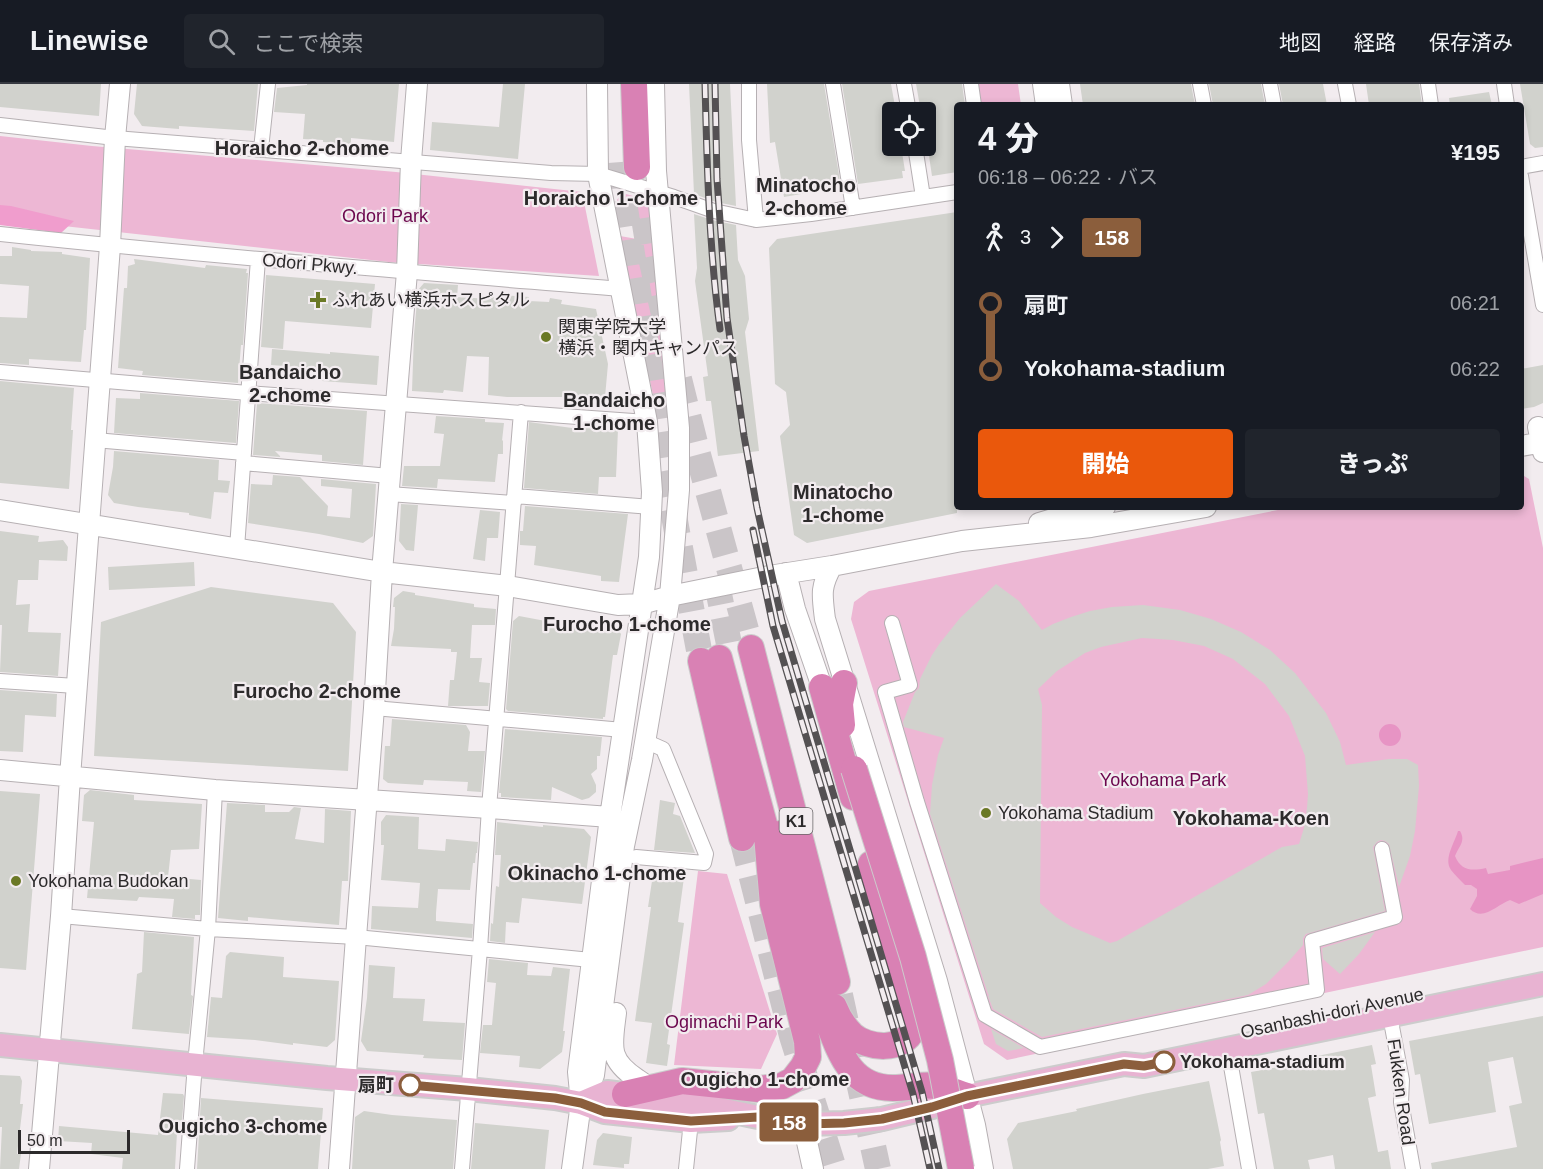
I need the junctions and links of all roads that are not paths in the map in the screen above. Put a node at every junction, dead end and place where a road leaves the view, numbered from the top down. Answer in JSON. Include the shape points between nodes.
{"nodes":[{"id":1,"x":120,"y":84,"type":"edge"},
{"id":2,"x":268,"y":84,"type":"edge"},
{"id":3,"x":417,"y":84,"type":"edge"},
{"id":4,"x":597,"y":84,"type":"edge"},
{"id":5,"x":619,"y":84,"type":"edge"},
{"id":6,"x":634,"y":84,"type":"edge"},
{"id":7,"x":654,"y":84,"type":"edge"},
{"id":8,"x":749,"y":84,"type":"edge"},
{"id":9,"x":833,"y":84,"type":"edge"},
{"id":10,"x":904,"y":84,"type":"edge"},
{"id":11,"x":971,"y":84,"type":"edge"},
{"id":12,"x":1043,"y":84,"type":"edge"},
{"id":13,"x":1059,"y":84,"type":"edge"},
{"id":14,"x":1200,"y":84,"type":"edge"},
{"id":15,"x":1270,"y":84,"type":"edge"},
{"id":16,"x":1345,"y":84,"type":"edge"},
{"id":17,"x":1428,"y":84,"type":"edge"},
{"id":18,"x":1504,"y":84,"type":"edge"},
{"id":19,"x":907,"y":102,"type":"edge"},
{"id":20,"x":974,"y":102,"type":"edge"},
{"id":21,"x":1046,"y":102,"type":"edge"},
{"id":22,"x":1062,"y":102,"type":"edge"},
{"id":23,"x":1203,"y":102,"type":"edge"},
{"id":24,"x":1273,"y":102,"type":"edge"},
{"id":25,"x":1348,"y":102,"type":"edge"},
{"id":26,"x":1431,"y":102,"type":"edge"},
{"id":27,"x":1507,"y":102,"type":"edge"},
{"id":28,"x":0,"y":125,"type":"edge"},
{"id":29,"x":115,"y":138,"type":"junction"},
{"id":30,"x":261,"y":149,"type":"junction"},
{"id":31,"x":917,"y":156,"type":"edge"},
{"id":32,"x":411,"y":161,"type":"junction"},
{"id":33,"x":1543,"y":163,"type":"edge"},
{"id":34,"x":1524,"y":166,"type":"edge"},
{"id":35,"x":598,"y":174,"type":"junction"},
{"id":36,"x":658,"y":192,"type":"junction"},
{"id":37,"x":954,"y":192,"type":"edge"},
{"id":38,"x":1524,"y":194,"type":"edge"},
{"id":39,"x":923,"y":197,"type":"junction"},
{"id":40,"x":853,"y":208,"type":"junction"},
{"id":41,"x":756,"y":220,"type":"junction"},
{"id":42,"x":0,"y":234,"type":"edge"},
{"id":43,"x":110,"y":246,"type":"junction"},
{"id":44,"x":258,"y":259,"type":"junction"},
{"id":45,"x":407,"y":272,"type":"junction"},
{"id":46,"x":620,"y":289,"type":"junction"},
{"id":47,"x":1543,"y":305,"type":"edge"},
{"id":48,"x":0,"y":372,"type":"edge"},
{"id":49,"x":99,"y":380,"type":"junction"},
{"id":50,"x":248,"y":393,"type":"junction"},
{"id":51,"x":396,"y":402,"type":"junction"},
{"id":52,"x":521,"y":412,"type":"junction"},
{"id":53,"x":647,"y":422,"type":"junction"},
{"id":54,"x":1538,"y":437,"type":"edge"},
{"id":55,"x":95,"y":440,"type":"junction"},
{"id":56,"x":1524,"y":444,"type":"edge"},
{"id":57,"x":243,"y":458,"type":"junction"},
{"id":58,"x":389,"y":485,"type":"junction"},
{"id":59,"x":515,"y":500,"type":"junction"},
{"id":60,"x":651,"y":507,"type":"junction"},
{"id":61,"x":0,"y":510,"type":"edge"},
{"id":62,"x":1162,"y":510,"type":"edge"},
{"id":63,"x":1119,"y":513,"type":"edge"},
{"id":64,"x":88,"y":523,"type":"junction"},
{"id":65,"x":237,"y":548,"type":"junction"},
{"id":66,"x":832,"y":566,"type":"junction"},
{"id":67,"x":382,"y":572,"type":"junction"},
{"id":68,"x":786,"y":573,"type":"junction"},
{"id":69,"x":508,"y":586,"type":"junction"},
{"id":70,"x":670,"y":596,"type":"junction"},
{"id":71,"x":642,"y":604,"type":"junction"},
{"id":72,"x":892,"y":623,"type":"dead end"},
{"id":73,"x":725,"y":655,"type":"junction"},
{"id":74,"x":0,"y":681,"type":"edge"},
{"id":75,"x":833,"y":685,"type":"junction"},
{"id":76,"x":76,"y":686,"type":"junction"},
{"id":77,"x":374,"y":708,"type":"junction"},
{"id":78,"x":496,"y":718,"type":"junction"},
{"id":79,"x":623,"y":730,"type":"junction"},
{"id":80,"x":644,"y":751,"type":"junction"},
{"id":81,"x":0,"y":770,"type":"edge"},
{"id":82,"x":70,"y":777,"type":"junction"},
{"id":83,"x":215,"y":790,"type":"junction"},
{"id":84,"x":366,"y":800,"type":"junction"},
{"id":85,"x":489,"y":808,"type":"junction"},
{"id":86,"x":610,"y":818,"type":"junction"},
{"id":87,"x":742,"y":838,"type":"tunnel mouth"},
{"id":88,"x":1382,"y":849,"type":"dead end"},
{"id":89,"x":636,"y":857,"type":"junction"},
{"id":90,"x":61,"y":916,"type":"junction"},
{"id":91,"x":804,"y":925,"type":"junction"},
{"id":92,"x":208,"y":929,"type":"junction"},
{"id":93,"x":356,"y":937,"type":"junction"},
{"id":94,"x":480,"y":949,"type":"junction"},
{"id":95,"x":591,"y":960,"type":"junction"},
{"id":96,"x":1543,"y":968,"type":"edge"},
{"id":97,"x":1543,"y":984,"type":"edge"},
{"id":98,"x":840,"y":995,"type":"tunnel mouth"},
{"id":99,"x":1390,"y":1016,"type":"junction"},
{"id":100,"x":0,"y":1045,"type":"edge"},
{"id":101,"x":1228,"y":1049,"type":"junction"},
{"id":102,"x":49,"y":1050,"type":"junction"},
{"id":103,"x":195,"y":1064,"type":"junction"},
{"id":104,"x":1124,"y":1064,"type":"junction"},
{"id":105,"x":346,"y":1080,"type":"junction"},
{"id":106,"x":627,"y":1083,"type":"junction"},
{"id":107,"x":468,"y":1089,"type":"junction"},
{"id":108,"x":967,"y":1096,"type":"junction"},
{"id":109,"x":685,"y":1101,"type":"junction"},
{"id":110,"x":581,"y":1103,"type":"junction"},
{"id":111,"x":803,"y":1124,"type":"junction"},
{"id":112,"x":39,"y":1169,"type":"edge"},
{"id":113,"x":187,"y":1169,"type":"edge"},
{"id":114,"x":339,"y":1169,"type":"edge"},
{"id":115,"x":462,"y":1169,"type":"edge"},
{"id":116,"x":572,"y":1169,"type":"edge"},
{"id":117,"x":687,"y":1169,"type":"edge"},
{"id":118,"x":813,"y":1169,"type":"edge"},
{"id":119,"x":961,"y":1169,"type":"edge"},
{"id":120,"x":983,"y":1169,"type":"edge"},
{"id":121,"x":1249,"y":1169,"type":"edge"},
{"id":122,"x":1413,"y":1169,"type":"edge"}],
"edges":[{"from":1,"to":29,"type":"street"},
{"from":2,"to":30,"type":"street"},
{"from":3,"to":32,"type":"street"},
{"from":4,"to":35,"type":"street"},
{"from":5,"to":6,"type":"highway","via":[[629,164]]},
{"from":7,"to":36,"type":"street"},
{"from":8,"to":41,"type":"street"},
{"from":9,"to":40,"type":"street"},
{"from":10,"to":19,"type":"street"},
{"from":11,"to":20,"type":"street"},
{"from":12,"to":21,"type":"street"},
{"from":13,"to":22,"type":"street"},
{"from":14,"to":23,"type":"street"},
{"from":15,"to":24,"type":"street"},
{"from":16,"to":25,"type":"street"},
{"from":17,"to":26,"type":"street"},
{"from":18,"to":27,"type":"street"},
{"from":28,"to":29,"type":"street"},
{"from":29,"to":30,"type":"street"},
{"from":29,"to":43,"type":"street"},
{"from":30,"to":32,"type":"street"},
{"from":31,"to":39,"type":"street"},
{"from":32,"to":35,"type":"street"},
{"from":32,"to":45,"type":"street"},
{"from":33,"to":34,"type":"street"},
{"from":35,"to":36,"type":"street"},
{"from":35,"to":46,"type":"street"},
{"from":36,"to":41,"type":"street"},
{"from":36,"to":70,"type":"street","via":[[679,428],[679,490]]},
{"from":37,"to":39,"type":"street"},
{"from":38,"to":47,"type":"street"},
{"from":39,"to":40,"type":"street"},
{"from":40,"to":41,"type":"street"},
{"from":42,"to":43,"type":"street","name":"Odori Pkwy."},
{"from":43,"to":44,"type":"street","name":"Odori Pkwy."},
{"from":43,"to":49,"type":"street"},
{"from":44,"to":45,"type":"street","name":"Odori Pkwy."},
{"from":44,"to":50,"type":"street"},
{"from":45,"to":46,"type":"street","name":"Odori Pkwy."},
{"from":45,"to":51,"type":"street"},
{"from":46,"to":53,"type":"street"},
{"from":48,"to":49,"type":"street"},
{"from":49,"to":50,"type":"street"},
{"from":49,"to":55,"type":"street"},
{"from":50,"to":51,"type":"street"},
{"from":50,"to":57,"type":"street"},
{"from":51,"to":52,"type":"street"},
{"from":51,"to":58,"type":"street"},
{"from":52,"to":53,"type":"street"},
{"from":52,"to":59,"type":"street"},
{"from":53,"to":60,"type":"street"},
{"from":54,"to":56,"type":"street"},
{"from":55,"to":57,"type":"street"},
{"from":55,"to":64,"type":"street"},
{"from":57,"to":58,"type":"street"},
{"from":57,"to":65,"type":"street"},
{"from":58,"to":59,"type":"street"},
{"from":58,"to":67,"type":"street"},
{"from":59,"to":60,"type":"street"},
{"from":59,"to":69,"type":"street"},
{"from":60,"to":71,"type":"street"},
{"from":61,"to":64,"type":"street"},
{"from":62,"to":63,"type":"street"},
{"from":63,"to":66,"type":"street"},
{"from":64,"to":65,"type":"street"},
{"from":64,"to":76,"type":"street"},
{"from":65,"to":67,"type":"street"},
{"from":66,"to":68,"type":"street"},
{"from":66,"to":75,"type":"street","via":[[822,598]]},
{"from":67,"to":69,"type":"street"},
{"from":67,"to":77,"type":"street"},
{"from":68,"to":70,"type":"street"},
{"from":68,"to":75,"type":"street","via":[[795,609]]},
{"from":69,"to":71,"type":"street","via":[[618,605]]},
{"from":69,"to":78,"type":"street"},
{"from":70,"to":71,"type":"street"},
{"from":70,"to":80,"type":"street"},
{"from":71,"to":79,"type":"street"},
{"from":72,"to":88,"type":"street","via":[[910,685],[885,692],[985,1015],[1040,1047],[1317,990],[1312,941],[1395,917]]},
{"from":73,"to":87,"type":"highway"},
{"from":73,"to":91,"type":"highway"},
{"from":73,"to":98,"type":"highway","number":"K1"},
{"from":73,"to":109,"type":"highway","via":[[767,835],[774,904],[808,1057],[793,1080],[782,1086]]},
{"from":74,"to":76,"type":"street"},
{"from":75,"to":91,"type":"highway","via":[[914,1015],[914,1028],[903,1041],[889,1046],[870,1045],[852,1035],[838,1017]]},
{"from":75,"to":108,"type":"street","via":[[937,981]]},
{"from":75,"to":119,"type":"highway","bridge":true,"via":[[854,769],[913,957],[940,1060]]},
{"from":76,"to":82,"type":"street"},
{"from":77,"to":78,"type":"street"},
{"from":77,"to":84,"type":"street"},
{"from":78,"to":79,"type":"street"},
{"from":78,"to":85,"type":"street"},
{"from":79,"to":86,"type":"street"},
{"from":80,"to":89,"type":"street"},
{"from":80,"to":89,"type":"street","via":[[663,749],[706,854],[704,863]]},
{"from":80,"to":110,"type":"street","via":[[624,846],[594,1075]]},
{"from":81,"to":82,"type":"street"},
{"from":82,"to":83,"type":"street"},
{"from":82,"to":90,"type":"street"},
{"from":83,"to":84,"type":"street"},
{"from":83,"to":92,"type":"street"},
{"from":84,"to":85,"type":"street"},
{"from":84,"to":93,"type":"street"},
{"from":85,"to":86,"type":"street"},
{"from":85,"to":94,"type":"street"},
{"from":86,"to":95,"type":"street"},
{"from":89,"to":106,"type":"street","via":[[613,1037],[616,1061]]},
{"from":90,"to":92,"type":"street"},
{"from":90,"to":102,"type":"street"},
{"from":91,"to":108,"type":"highway","via":[[829,1024],[846,1065],[873,1084],[891,1088],[935,1086]]},
{"from":92,"to":93,"type":"street"},
{"from":92,"to":103,"type":"street"},
{"from":93,"to":94,"type":"street"},
{"from":93,"to":105,"type":"street"},
{"from":94,"to":95,"type":"street"},
{"from":94,"to":107,"type":"street"},
{"from":95,"to":110,"type":"street","via":[[578,1072]]},
{"from":96,"to":104,"type":"main road","name":"Osanbashi-dori Avenue","via":[[1140,1055]]},
{"from":97,"to":99,"type":"main road","name":"Osanbashi-dori Avenue"},
{"from":99,"to":101,"type":"main road","name":"Osanbashi-dori Avenue"},
{"from":99,"to":122,"type":"street","name":"Fukken Road"},
{"from":100,"to":102,"type":"main road","name":"Osanbashi-dori Avenue"},
{"from":101,"to":104,"type":"main road","name":"Osanbashi-dori Avenue","via":[[1144,1066]]},
{"from":101,"to":121,"type":"street"},
{"from":102,"to":103,"type":"main road","name":"Osanbashi-dori Avenue"},
{"from":102,"to":112,"type":"street"},
{"from":103,"to":105,"type":"main road","name":"Osanbashi-dori Avenue"},
{"from":103,"to":113,"type":"street"},
{"from":104,"to":108,"type":"main road","name":"Osanbashi-dori Avenue"},
{"from":105,"to":107,"type":"main road","name":"Osanbashi-dori Avenue"},
{"from":105,"to":114,"type":"street"},
{"from":106,"to":109,"type":"highway"},
{"from":106,"to":109,"type":"highway"},
{"from":106,"to":110,"type":"main road"},
{"from":107,"to":110,"type":"main road","name":"Osanbashi-dori Avenue"},
{"from":107,"to":115,"type":"street"},
{"from":108,"to":111,"type":"main road","name":"Osanbashi-dori Avenue","via":[[882,1119]]},
{"from":108,"to":120,"type":"street"},
{"from":109,"to":110,"type":"main road","name":"Osanbashi-dori Avenue","via":[[605,1112]]},
{"from":109,"to":111,"type":"main road","name":"Osanbashi-dori Avenue"},
{"from":109,"to":117,"type":"street"},
{"from":110,"to":116,"type":"street"},
{"from":111,"to":118,"type":"street"}]}
